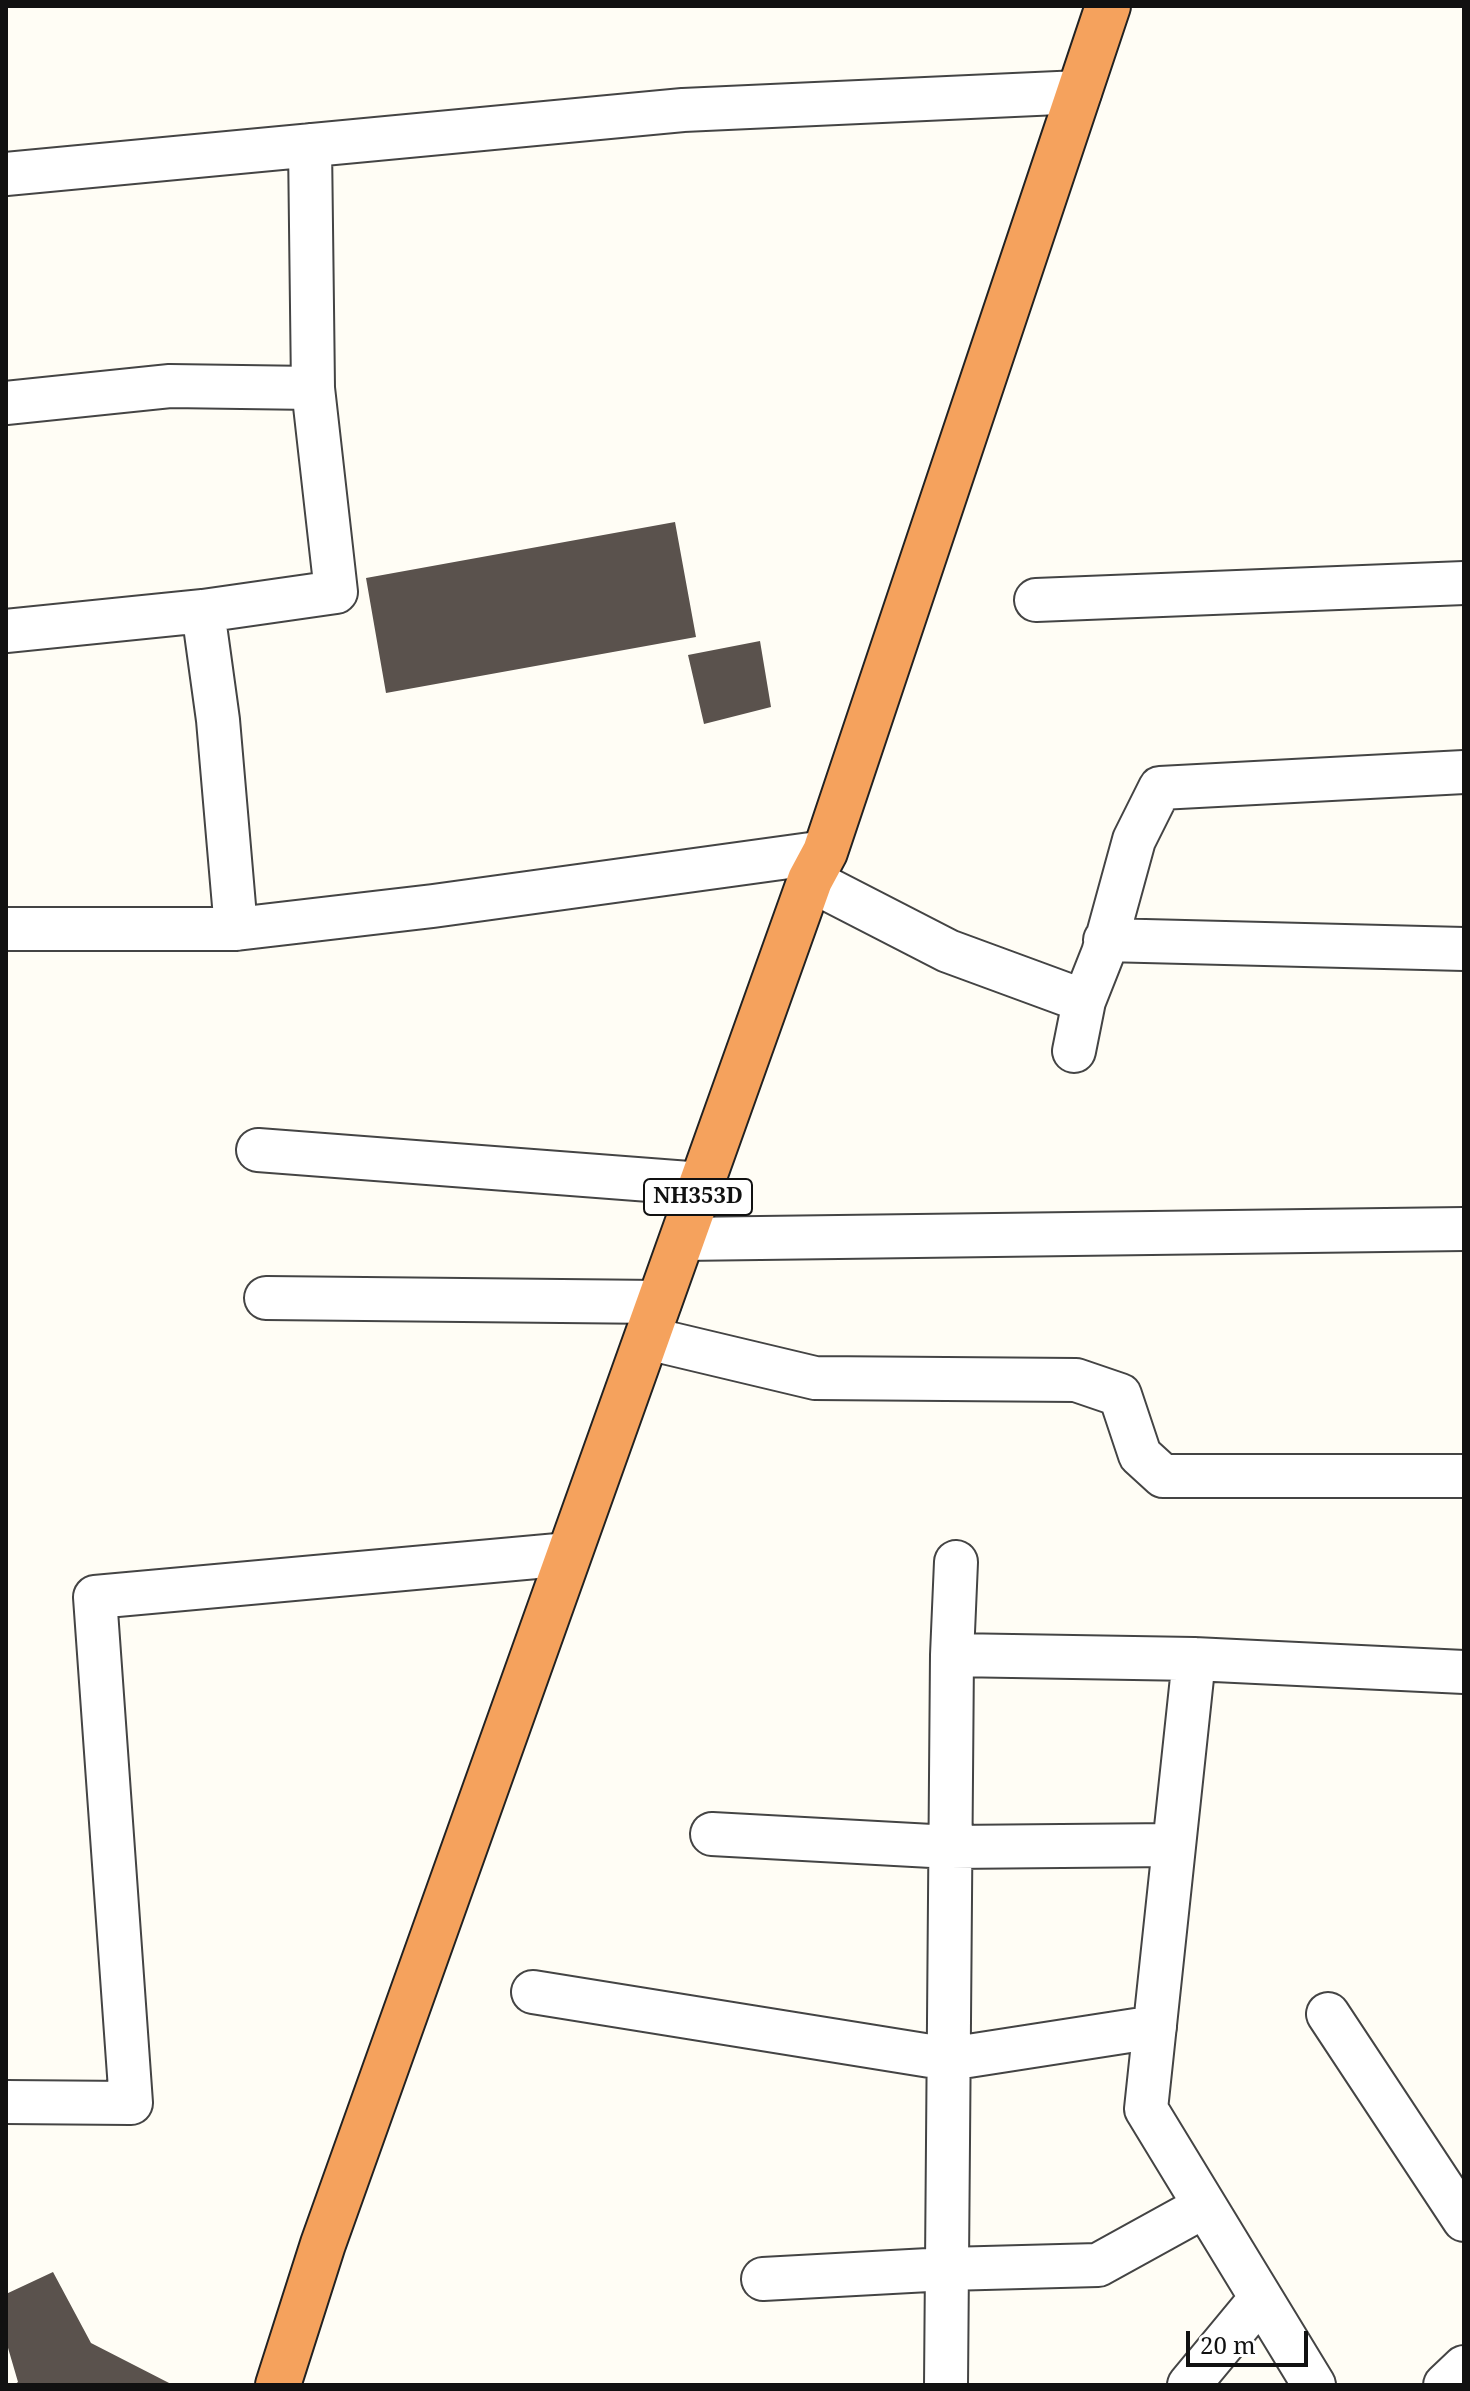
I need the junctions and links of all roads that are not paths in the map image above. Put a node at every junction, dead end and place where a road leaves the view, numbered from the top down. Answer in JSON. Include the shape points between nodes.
{"nodes":[{"id":1,"x":1108,"y":6,"type":"edge"},
{"id":2,"x":1080,"y":92,"type":"junction"},
{"id":3,"x":310,"y":145,"type":"junction"},
{"id":4,"x":6,"y":174,"type":"edge"},
{"id":5,"x":313,"y":388,"type":"junction"},
{"id":6,"x":6,"y":403,"type":"edge"},
{"id":7,"x":1464,"y":583,"type":"edge"},
{"id":8,"x":1036,"y":600,"type":"dead end"},
{"id":9,"x":203,"y":611,"type":"junction"},
{"id":10,"x":6,"y":631,"type":"edge"},
{"id":11,"x":1464,"y":772,"type":"edge"},
{"id":12,"x":818,"y":866,"type":"junction"},
{"id":13,"x":6,"y":929,"type":"edge"},
{"id":14,"x":236,"y":929,"type":"junction"},
{"id":15,"x":1105,"y":940,"type":"junction"},
{"id":16,"x":1464,"y":949,"type":"edge"},
{"id":17,"x":1084,"y":1001,"type":"junction"},
{"id":18,"x":1074,"y":1051,"type":"dead end"},
{"id":19,"x":258,"y":1150,"type":"dead end"},
{"id":20,"x":702,"y":1184,"type":"junction"},
{"id":21,"x":1464,"y":1229,"type":"edge"},
{"id":22,"x":682,"y":1239,"type":"junction"},
{"id":23,"x":266,"y":1298,"type":"dead end"},
{"id":24,"x":654,"y":1320,"type":"junction"},
{"id":25,"x":1464,"y":1476,"type":"edge"},
{"id":26,"x":569,"y":1554,"type":"junction"},
{"id":27,"x":956,"y":1562,"type":"dead end"},
{"id":28,"x":952,"y":1655,"type":"junction"},
{"id":29,"x":1194,"y":1659,"type":"junction"},
{"id":30,"x":1464,"y":1672,"type":"edge"},
{"id":31,"x":712,"y":1834,"type":"dead end"},
{"id":32,"x":1174,"y":1845,"type":"junction"},
{"id":33,"x":950,"y":1847,"type":"junction"},
{"id":34,"x":533,"y":1992,"type":"dead end"},
{"id":35,"x":1328,"y":2014,"type":"dead end"},
{"id":36,"x":1155,"y":2027,"type":"junction"},
{"id":37,"x":949,"y":2059,"type":"junction"},
{"id":38,"x":6,"y":2102,"type":"edge"},
{"id":39,"x":1205,"y":2206,"type":"junction"},
{"id":40,"x":1464,"y":2220,"type":"edge"},
{"id":41,"x":947,"y":2269,"type":"junction"},
{"id":42,"x":763,"y":2279,"type":"dead end"},
{"id":43,"x":1261,"y":2298,"type":"junction"},
{"id":44,"x":1464,"y":2367,"type":"edge"},
{"id":45,"x":278,"y":2385,"type":"edge"},
{"id":46,"x":946,"y":2385,"type":"edge"},
{"id":47,"x":1189,"y":2385,"type":"edge"},
{"id":48,"x":1314,"y":2385,"type":"edge"},
{"id":49,"x":1445,"y":2385,"type":"edge"}],
"edges":[{"from":1,"to":2,"type":"highway","number":"NH353D"},
{"from":2,"to":3,"type":"street","via":[[683,110]]},
{"from":2,"to":12,"type":"highway","number":"NH353D"},
{"from":3,"to":4,"type":"street"},
{"from":3,"to":5,"type":"street"},
{"from":5,"to":6,"type":"street","via":[[170,386]]},
{"from":5,"to":9,"type":"street","via":[[336,592]]},
{"from":7,"to":8,"type":"street"},
{"from":9,"to":10,"type":"street"},
{"from":9,"to":14,"type":"street"},
{"from":11,"to":15,"type":"street","via":[[1160,788],[1134,840]]},
{"from":12,"to":14,"type":"street"},
{"from":12,"to":17,"type":"street","via":[[948,951]]},
{"from":12,"to":20,"type":"highway","number":"NH353D"},
{"from":13,"to":14,"type":"street"},
{"from":15,"to":16,"type":"street"},
{"from":15,"to":17,"type":"street"},
{"from":17,"to":18,"type":"street"},
{"from":19,"to":20,"type":"street"},
{"from":20,"to":22,"type":"highway","number":"NH353D"},
{"from":21,"to":22,"type":"street"},
{"from":22,"to":24,"type":"highway","number":"NH353D"},
{"from":23,"to":24,"type":"street"},
{"from":24,"to":25,"type":"street","via":[[815,1378],[1076,1380],[1120,1395],[1140,1455],[1163,1476]]},
{"from":24,"to":26,"type":"highway","number":"NH353D"},
{"from":26,"to":38,"type":"street","via":[[95,1597],[131,2103]]},
{"from":26,"to":45,"type":"highway","number":"NH353D"},
{"from":27,"to":28,"type":"street"},
{"from":28,"to":29,"type":"street"},
{"from":28,"to":33,"type":"street"},
{"from":29,"to":30,"type":"street"},
{"from":29,"to":32,"type":"street"},
{"from":31,"to":33,"type":"street"},
{"from":32,"to":33,"type":"street"},
{"from":32,"to":36,"type":"street"},
{"from":33,"to":37,"type":"street"},
{"from":34,"to":37,"type":"street"},
{"from":35,"to":40,"type":"street"},
{"from":36,"to":37,"type":"street"},
{"from":36,"to":39,"type":"street","via":[[1146,2109]]},
{"from":37,"to":41,"type":"street"},
{"from":39,"to":41,"type":"street","via":[[1098,2265]]},
{"from":39,"to":43,"type":"street"},
{"from":41,"to":42,"type":"street"},
{"from":41,"to":46,"type":"street"},
{"from":43,"to":47,"type":"street"},
{"from":43,"to":48,"type":"street"},
{"from":44,"to":49,"type":"street"}]}
